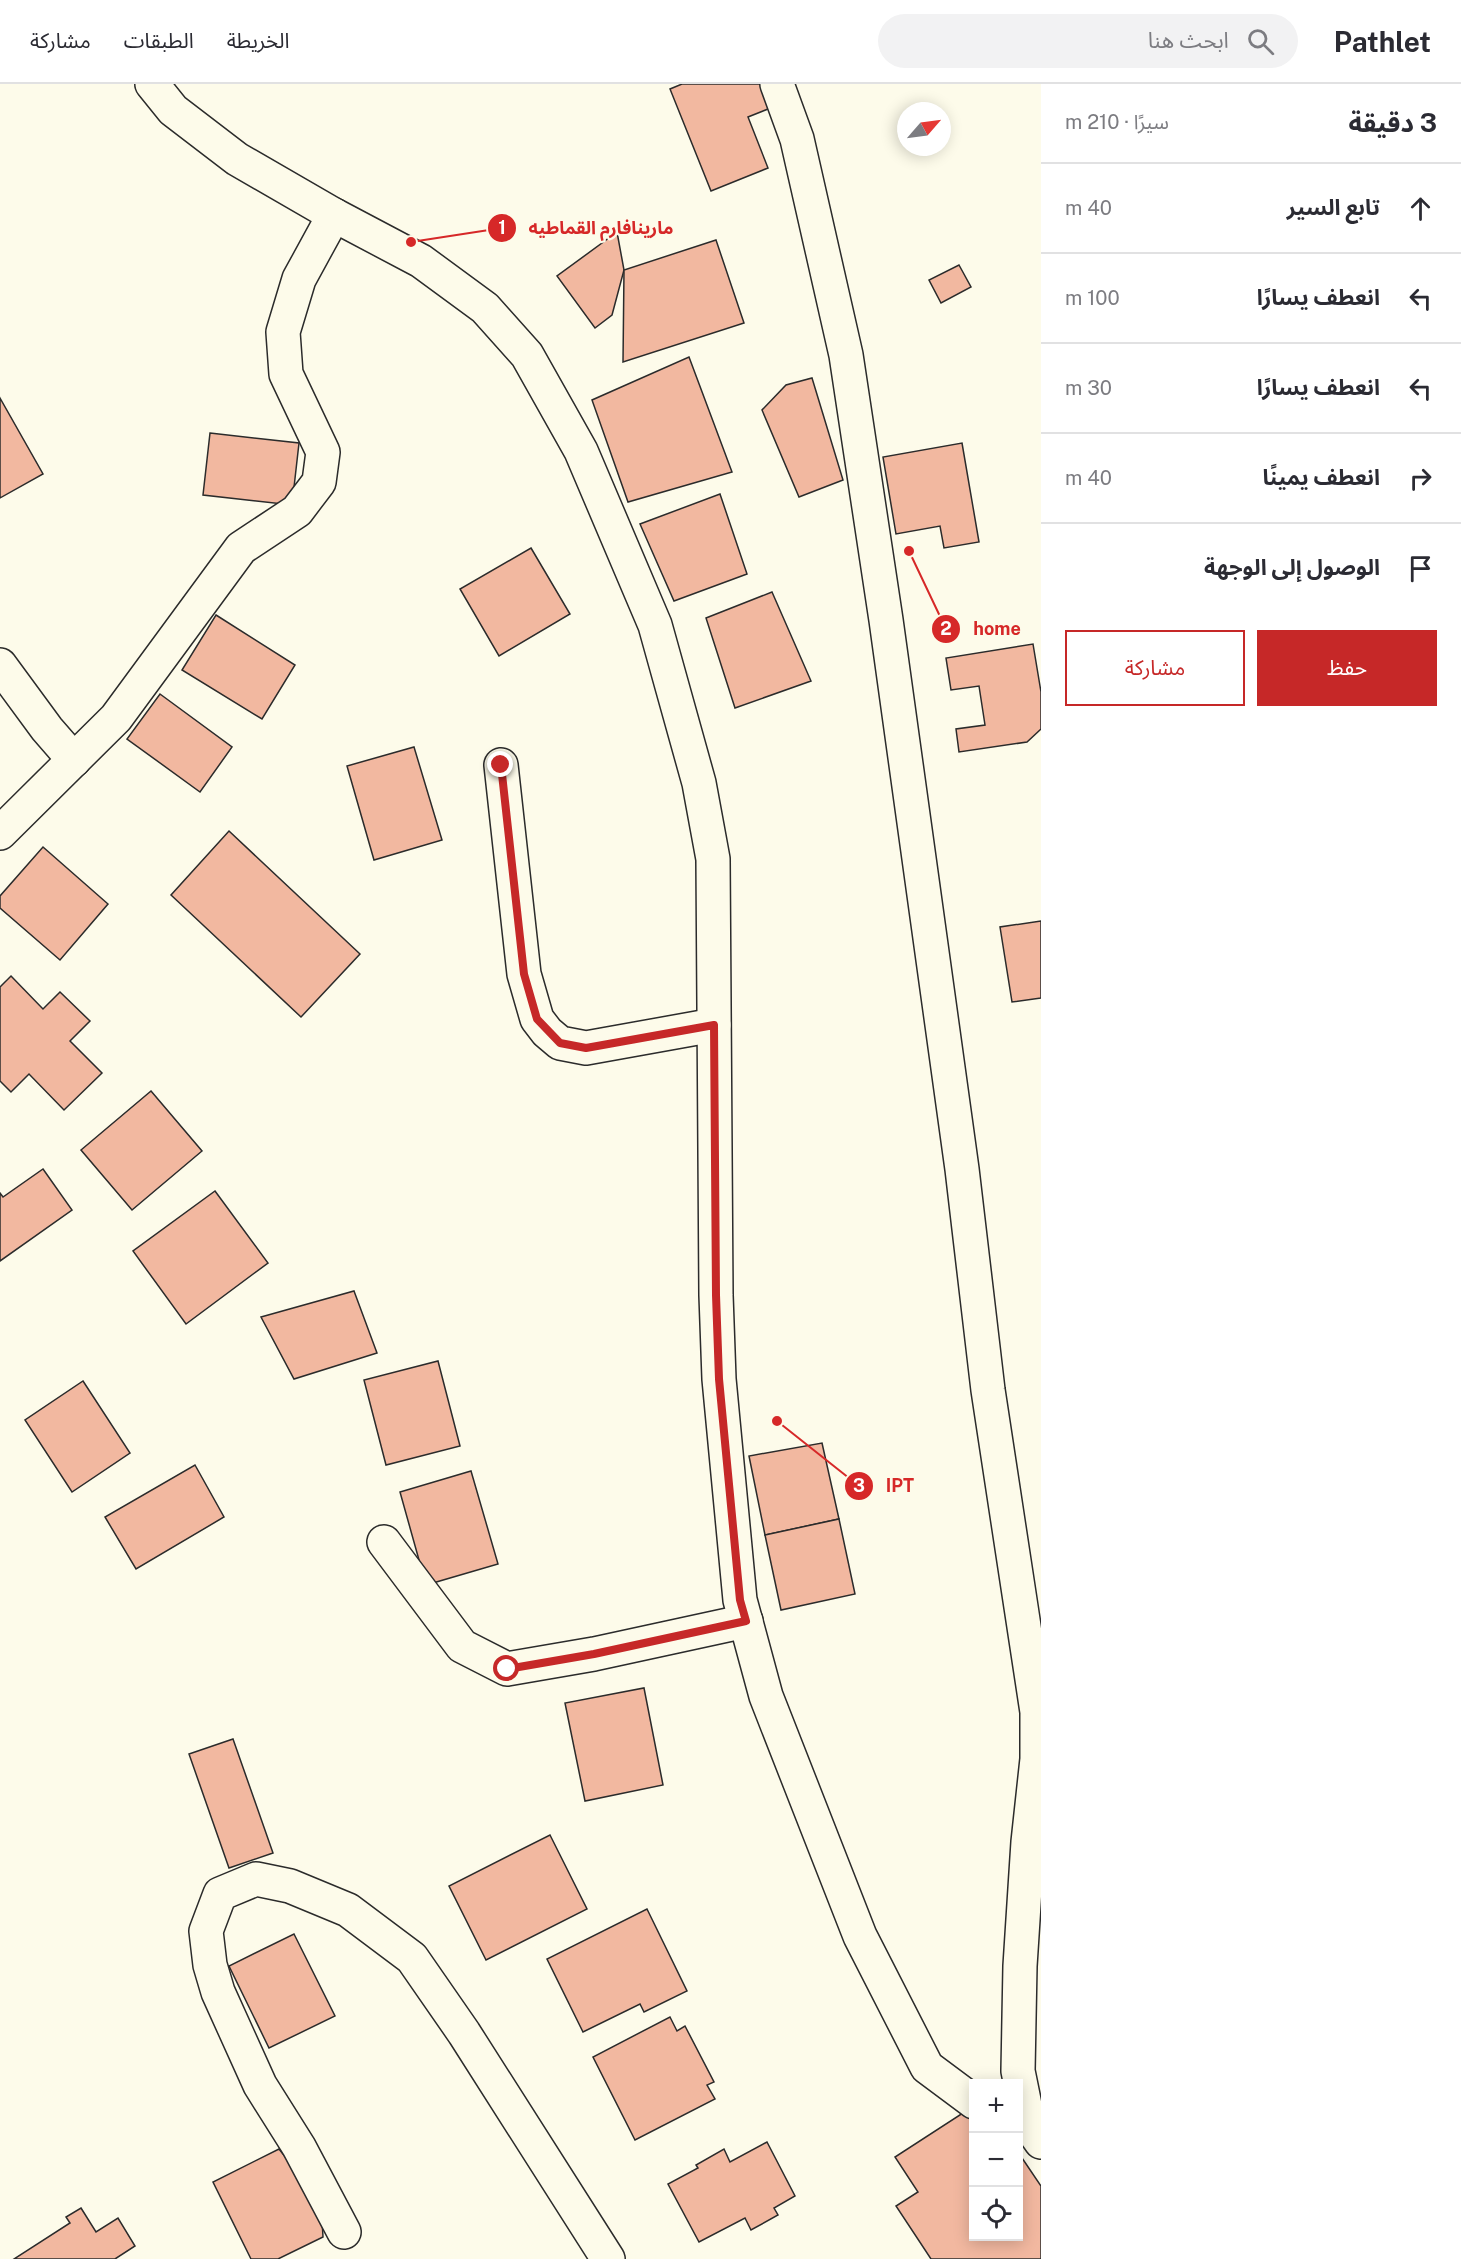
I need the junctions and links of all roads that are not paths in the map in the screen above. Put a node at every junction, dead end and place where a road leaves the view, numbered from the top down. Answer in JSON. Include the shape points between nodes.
{"nodes":[{"id":1,"x":152,"y":84,"type":"edge"},
{"id":2,"x":777,"y":84,"type":"edge"},
{"id":3,"x":334,"y":215,"type":"junction"},
{"id":4,"x":0,"y":665,"type":"edge"},
{"id":5,"x":74,"y":760,"type":"junction"},
{"id":6,"x":501,"y":765,"type":"dead end"},
{"id":7,"x":0,"y":833,"type":"edge"},
{"id":8,"x":714,"y":1025,"type":"junction"},
{"id":9,"x":384,"y":1542,"type":"dead end"},
{"id":10,"x":746,"y":1621,"type":"junction"},
{"id":11,"x":969,"y":2098,"type":"edge"},
{"id":12,"x":1029,"y":2129,"type":"edge"},
{"id":13,"x":344,"y":2232,"type":"dead end"},
{"id":14,"x":608,"y":2259,"type":"edge"}],
"edges":[{"from":1,"to":3,"type":"main road","via":[[173,110],[237,159]]},
{"from":2,"to":12,"type":"main road","via":[[797,139],[846,355],[962,1169],[988,1390],[1037,1712],[1018,2011],[1018,2071]]},
{"from":3,"to":5,"type":"main road","via":[[299,279],[283,333],[286,374],[323,452],[319,482],[297,511],[241,548],[116,718]]},
{"from":3,"to":8,"type":"main road","via":[[421,261],[485,308],[527,355],[580,451],[655,624],[699,783],[713,859]]},
{"from":4,"to":5,"type":"main road"},
{"from":5,"to":7,"type":"main road"},
{"from":6,"to":8,"type":"main road","via":[[524,974],[537,1019],[560,1043],[586,1048]]},
{"from":8,"to":10,"type":"main road","via":[[719,1379],[740,1600]]},
{"from":9,"to":10,"type":"main road","via":[[462,1646],[507,1669]]},
{"from":10,"to":11,"type":"main road","via":[[766,1696],[860,1936],[927,2067]]},
{"from":13,"to":14,"type":"main road","via":[[299,2147],[260,2085],[210,1965],[206,1931],[220,1894],[256,1879],[290,1886],[348,1910],[412,1958]]}]}
